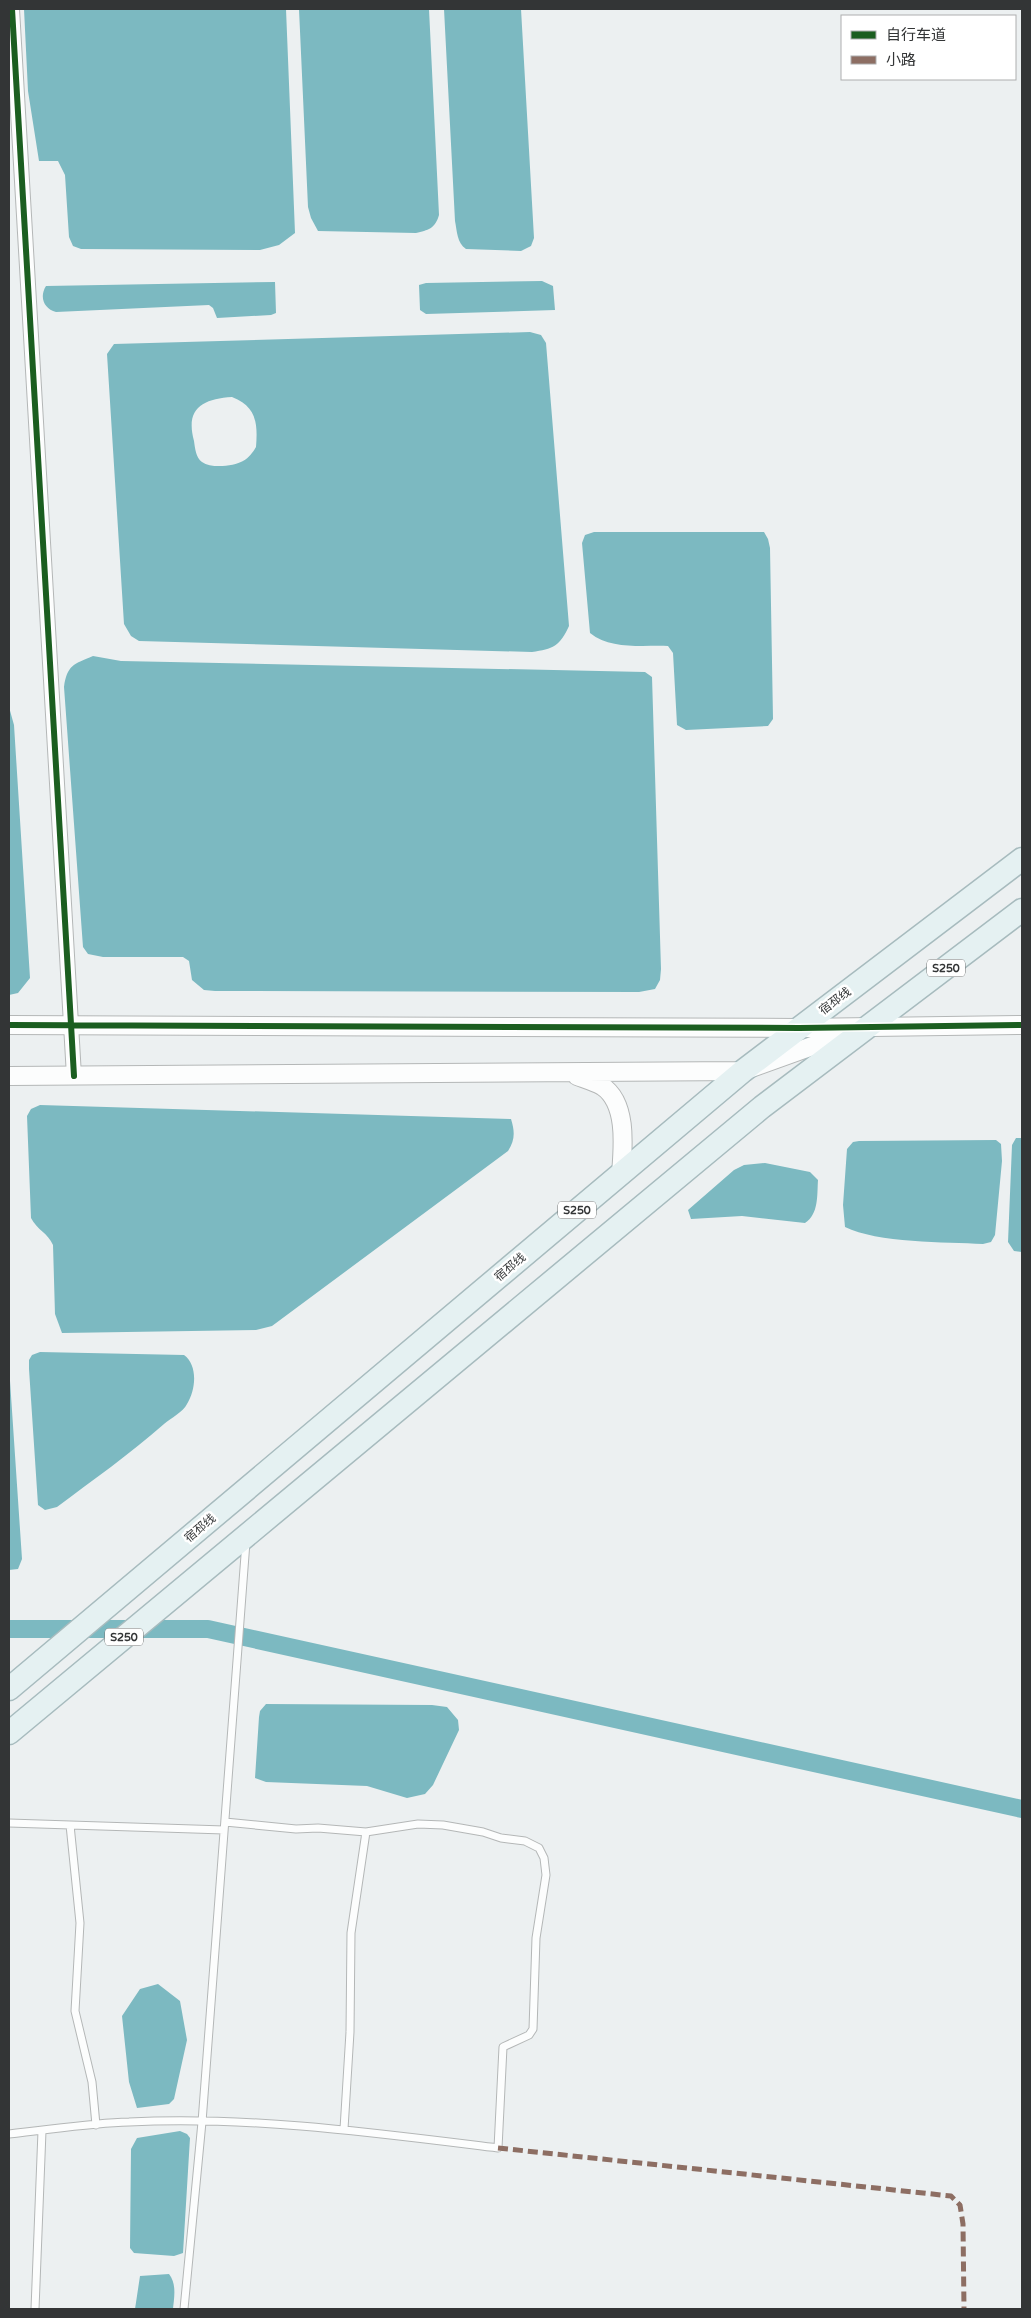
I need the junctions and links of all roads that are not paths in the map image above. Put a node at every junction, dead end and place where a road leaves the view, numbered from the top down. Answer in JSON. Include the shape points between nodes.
{"nodes":[{"id":1,"x":12,"y":9,"type":"edge"},
{"id":2,"x":1022,"y":859,"type":"edge"},
{"id":3,"x":1022,"y":910,"type":"edge"},
{"id":4,"x":9,"y":1025,"type":"edge"},
{"id":5,"x":71,"y":1025,"type":"junction"},
{"id":6,"x":1022,"y":1025,"type":"edge"},
{"id":7,"x":869,"y":1026,"type":"junction"},
{"id":8,"x":799,"y":1028,"type":"junction"},
{"id":9,"x":570,"y":1072,"type":"junction"},
{"id":10,"x":743,"y":1072,"type":"junction"},
{"id":11,"x":9,"y":1076,"type":"edge"},
{"id":12,"x":74,"y":1076,"type":"junction"},
{"id":13,"x":621,"y":1174,"type":"junction"},
{"id":14,"x":247,"y":1534,"type":"junction"},
{"id":15,"x":9,"y":1689,"type":"edge"},
{"id":16,"x":9,"y":1733,"type":"edge"},
{"id":17,"x":225,"y":1822,"type":"junction"},
{"id":18,"x":9,"y":1823,"type":"edge"},
{"id":19,"x":70,"y":1825,"type":"junction"},
{"id":20,"x":224,"y":1830,"type":"junction"},
{"id":21,"x":366,"y":1832,"type":"junction"},
{"id":22,"x":202,"y":2122,"type":"junction"},
{"id":23,"x":96,"y":2125,"type":"junction"},
{"id":24,"x":344,"y":2129,"type":"junction"},
{"id":25,"x":42,"y":2131,"type":"junction"},
{"id":26,"x":9,"y":2134,"type":"edge"},
{"id":27,"x":35,"y":2309,"type":"edge"},
{"id":28,"x":184,"y":2309,"type":"edge"}],
"edges":[{"from":1,"to":5,"type":"street"},
{"from":2,"to":8,"type":"main road","name":"宿邳线","number":"S250"},
{"from":3,"to":7,"type":"main road","number":"S250"},
{"from":4,"to":5,"type":"street"},
{"from":5,"to":8,"type":"street"},
{"from":5,"to":12,"type":"street"},
{"from":6,"to":7,"type":"street"},
{"from":7,"to":8,"type":"street"},
{"from":7,"to":10,"type":"street"},
{"from":7,"to":14,"type":"main road","number":"S250","via":[[762,1107]]},
{"from":8,"to":10,"type":"main road","name":"宿邳线","number":"S250"},
{"from":9,"to":10,"type":"street"},
{"from":9,"to":12,"type":"street"},
{"from":9,"to":13,"type":"street","via":[[604,1087],[614,1102],[624,1138]]},
{"from":10,"to":13,"type":"main road","name":"宿邳线","number":"S250"},
{"from":11,"to":12,"type":"street"},
{"from":13,"to":15,"type":"main road","name":"宿邳线","number":"S250"},
{"from":14,"to":16,"type":"main road","number":"S250"},
{"from":14,"to":17,"type":"lane"},
{"from":17,"to":20,"type":"lane"},
{"from":17,"to":21,"type":"lane"},
{"from":18,"to":19,"type":"lane"},
{"from":19,"to":20,"type":"lane"},
{"from":19,"to":23,"type":"lane","via":[[80,1923],[75,2011],[92,2082]]},
{"from":20,"to":22,"type":"lane"},
{"from":21,"to":24,"type":"lane","via":[[351,1933],[350,2032]]},
{"from":21,"to":24,"type":"lane","via":[[418,1824],[525,1841],[539,1848],[546,1875],[536,1938],[532,2029],[529,2035],[503,2047],[498,2148]]},
{"from":22,"to":23,"type":"lane"},
{"from":22,"to":24,"type":"lane"},
{"from":22,"to":28,"type":"lane"},
{"from":23,"to":25,"type":"lane"},
{"from":25,"to":26,"type":"lane"},
{"from":25,"to":27,"type":"lane"}]}
